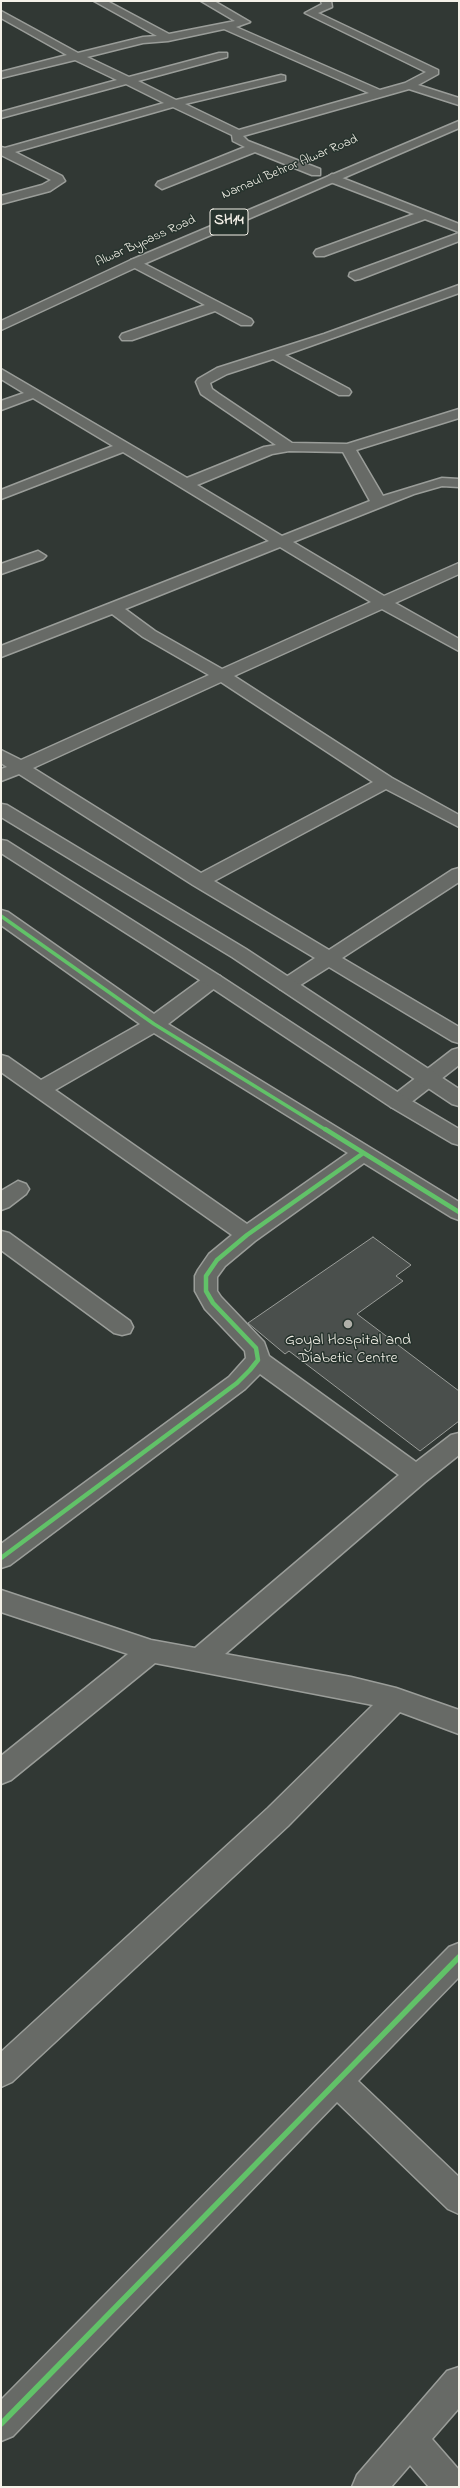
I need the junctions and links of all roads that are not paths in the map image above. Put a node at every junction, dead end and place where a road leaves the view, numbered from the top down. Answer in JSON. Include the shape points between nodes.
{"nodes":[{"id":1,"x":98,"y":1,"type":"edge"},
{"id":2,"x":206,"y":1,"type":"edge"},
{"id":3,"x":326,"y":1,"type":"edge"},
{"id":4,"x":1,"y":14,"type":"edge"},
{"id":5,"x":225,"y":26,"type":"junction"},
{"id":6,"x":167,"y":43,"type":"junction"},
{"id":7,"x":179,"y":55,"type":"dead end"},
{"id":8,"x":223,"y":55,"type":"dead end"},
{"id":9,"x":78,"y":56,"type":"junction"},
{"id":10,"x":192,"y":63,"type":"junction"},
{"id":11,"x":1,"y":75,"type":"edge"},
{"id":12,"x":281,"y":78,"type":"dead end"},
{"id":13,"x":128,"y":81,"type":"junction"},
{"id":14,"x":409,"y":85,"type":"junction"},
{"id":15,"x":380,"y":94,"type":"junction"},
{"id":16,"x":459,"y":102,"type":"edge"},
{"id":17,"x":176,"y":103,"type":"junction"},
{"id":18,"x":459,"y":112,"type":"edge"},
{"id":19,"x":1,"y":115,"type":"edge"},
{"id":20,"x":459,"y":124,"type":"edge"},
{"id":21,"x":238,"y":134,"type":"junction"},
{"id":22,"x":256,"y":147,"type":"junction"},
{"id":23,"x":2,"y":151,"type":"edge"},
{"id":24,"x":316,"y":172,"type":"junction"},
{"id":25,"x":332,"y":178,"type":"junction"},
{"id":26,"x":162,"y":185,"type":"dead end"},
{"id":27,"x":1,"y":200,"type":"edge"},
{"id":28,"x":426,"y":214,"type":"junction"},
{"id":29,"x":459,"y":228,"type":"edge"},
{"id":30,"x":459,"y":237,"type":"edge"},
{"id":31,"x":320,"y":253,"type":"dead end"},
{"id":32,"x":132,"y":257,"type":"junction"},
{"id":33,"x":355,"y":276,"type":"dead end"},
{"id":34,"x":459,"y":289,"type":"edge"},
{"id":35,"x":215,"y":306,"type":"junction"},
{"id":36,"x":246,"y":322,"type":"dead end"},
{"id":37,"x":1,"y":326,"type":"edge"},
{"id":38,"x":127,"y":338,"type":"dead end"},
{"id":39,"x":273,"y":354,"type":"junction"},
{"id":40,"x":1,"y":373,"type":"edge"},
{"id":41,"x":344,"y":392,"type":"dead end"},
{"id":42,"x":35,"y":393,"type":"junction"},
{"id":43,"x":1,"y":406,"type":"edge"},
{"id":44,"x":459,"y":413,"type":"edge"},
{"id":45,"x":124,"y":447,"type":"junction"},
{"id":46,"x":290,"y":447,"type":"junction"},
{"id":47,"x":348,"y":448,"type":"junction"},
{"id":48,"x":459,"y":483,"type":"edge"},
{"id":49,"x":186,"y":484,"type":"junction"},
{"id":50,"x":1,"y":494,"type":"edge"},
{"id":51,"x":379,"y":503,"type":"junction"},
{"id":52,"x":283,"y":541,"type":"junction"},
{"id":53,"x":38,"y":556,"type":"dead end"},
{"id":54,"x":459,"y":568,"type":"edge"},
{"id":55,"x":1,"y":569,"type":"edge"},
{"id":56,"x":382,"y":602,"type":"junction"},
{"id":57,"x":114,"y":608,"type":"junction"},
{"id":58,"x":459,"y":646,"type":"edge"},
{"id":59,"x":1,"y":652,"type":"edge"},
{"id":60,"x":222,"y":676,"type":"junction"},
{"id":61,"x":1,"y":755,"type":"edge"},
{"id":62,"x":20,"y":767,"type":"junction"},
{"id":63,"x":1,"y":776,"type":"edge"},
{"id":64,"x":386,"y":782,"type":"junction"},
{"id":65,"x":1,"y":809,"type":"edge"},
{"id":66,"x":459,"y":822,"type":"edge"},
{"id":67,"x":1,"y":846,"type":"edge"},
{"id":68,"x":459,"y":874,"type":"edge"},
{"id":69,"x":200,"y":881,"type":"junction"},
{"id":70,"x":1,"y":916,"type":"edge"},
{"id":71,"x":329,"y":957,"type":"junction"},
{"id":72,"x":213,"y":980,"type":"junction"},
{"id":73,"x":287,"y":984,"type":"junction"},
{"id":74,"x":154,"y":1024,"type":"junction"},
{"id":75,"x":459,"y":1036,"type":"edge"},
{"id":76,"x":459,"y":1055,"type":"edge"},
{"id":77,"x":1,"y":1062,"type":"edge"},
{"id":78,"x":428,"y":1080,"type":"junction"},
{"id":79,"x":41,"y":1089,"type":"junction"},
{"id":80,"x":459,"y":1098,"type":"edge"},
{"id":81,"x":398,"y":1102,"type":"junction"},
{"id":82,"x":459,"y":1138,"type":"edge"},
{"id":83,"x":362,"y":1154,"type":"junction"},
{"id":84,"x":18,"y":1188,"type":"dead end"},
{"id":85,"x":1,"y":1202,"type":"edge"},
{"id":86,"x":459,"y":1212,"type":"edge"},
{"id":87,"x":247,"y":1235,"type":"junction"},
{"id":88,"x":1,"y":1239,"type":"edge"},
{"id":89,"x":122,"y":1327,"type":"dead end"},
{"id":90,"x":258,"y":1360,"type":"junction"},
{"id":91,"x":459,"y":1442,"type":"edge"},
{"id":92,"x":416,"y":1475,"type":"junction"},
{"id":93,"x":1,"y":1558,"type":"edge"},
{"id":94,"x":1,"y":1601,"type":"edge"},
{"id":95,"x":151,"y":1651,"type":"junction"},
{"id":96,"x":200,"y":1659,"type":"junction"},
{"id":97,"x":396,"y":1699,"type":"junction"},
{"id":98,"x":459,"y":1722,"type":"edge"},
{"id":99,"x":1,"y":1772,"type":"edge"},
{"id":100,"x":459,"y":1957,"type":"edge"},
{"id":101,"x":1,"y":2072,"type":"edge"},
{"id":102,"x":337,"y":2082,"type":"junction"},
{"id":103,"x":459,"y":2198,"type":"edge"},
{"id":104,"x":459,"y":2383,"type":"edge"},
{"id":105,"x":1,"y":2424,"type":"edge"},
{"id":106,"x":410,"y":2439,"type":"junction"},
{"id":107,"x":369,"y":2487,"type":"edge"},
{"id":108,"x":452,"y":2487,"type":"edge"}],
"edges":[{"from":1,"to":6,"type":"street"},
{"from":2,"to":5,"type":"street","via":[[245,22]]},
{"from":3,"to":14,"type":"street","via":[[328,5],[310,12],[434,72]]},
{"from":4,"to":9,"type":"street"},
{"from":5,"to":6,"type":"street"},
{"from":5,"to":15,"type":"street"},
{"from":6,"to":9,"type":"street","via":[[152,40]]},
{"from":7,"to":10,"type":"street"},
{"from":8,"to":10,"type":"street"},
{"from":9,"to":11,"type":"street"},
{"from":9,"to":13,"type":"street"},
{"from":10,"to":13,"type":"street"},
{"from":12,"to":17,"type":"street"},
{"from":13,"to":17,"type":"street"},
{"from":13,"to":19,"type":"street"},
{"from":14,"to":15,"type":"street"},
{"from":14,"to":16,"type":"street"},
{"from":15,"to":21,"type":"street"},
{"from":17,"to":21,"type":"street"},
{"from":17,"to":23,"type":"street"},
{"from":18,"to":24,"type":"street","name":"Narnaul Behror Alwar Road","number":"SH14"},
{"from":20,"to":25,"type":"street","name":"Alwar Bypass Road","number":"SH14"},
{"from":21,"to":22,"type":"street","via":[[237,139]]},
{"from":22,"to":24,"type":"street"},
{"from":22,"to":26,"type":"street"},
{"from":23,"to":27,"type":"street","via":[[59,181],[46,188]]},
{"from":24,"to":32,"type":"street","name":"Narnaul Behror Alwar Road","number":"SH14"},
{"from":25,"to":28,"type":"street"},
{"from":25,"to":32,"type":"street","name":"Alwar Bypass Road","number":"SH14"},
{"from":28,"to":29,"type":"street"},
{"from":28,"to":31,"type":"street"},
{"from":30,"to":33,"type":"street"},
{"from":32,"to":35,"type":"street"},
{"from":32,"to":37,"type":"street","name":"Alwar Bypass Road","number":"SH14"},
{"from":34,"to":39,"type":"street"},
{"from":35,"to":36,"type":"street"},
{"from":35,"to":38,"type":"street"},
{"from":39,"to":41,"type":"street"},
{"from":39,"to":46,"type":"street","via":[[213,375],[206,379],[203,386],[231,409]]},
{"from":40,"to":42,"type":"street"},
{"from":42,"to":43,"type":"street"},
{"from":42,"to":45,"type":"street"},
{"from":44,"to":47,"type":"street"},
{"from":45,"to":49,"type":"street"},
{"from":45,"to":50,"type":"street"},
{"from":46,"to":47,"type":"street"},
{"from":46,"to":49,"type":"street","via":[[269,450]]},
{"from":47,"to":51,"type":"street"},
{"from":48,"to":51,"type":"street","via":[[442,482],[430,485]]},
{"from":49,"to":52,"type":"street"},
{"from":51,"to":52,"type":"street"},
{"from":52,"to":56,"type":"street"},
{"from":52,"to":57,"type":"street"},
{"from":53,"to":55,"type":"street"},
{"from":54,"to":56,"type":"street"},
{"from":56,"to":58,"type":"street"},
{"from":56,"to":60,"type":"street"},
{"from":57,"to":59,"type":"street"},
{"from":57,"to":60,"type":"street","via":[[149,634]]},
{"from":60,"to":62,"type":"street"},
{"from":60,"to":64,"type":"street"},
{"from":61,"to":62,"type":"street"},
{"from":62,"to":63,"type":"street"},
{"from":62,"to":69,"type":"street"},
{"from":64,"to":66,"type":"street"},
{"from":64,"to":69,"type":"street"},
{"from":65,"to":73,"type":"street"},
{"from":67,"to":72,"type":"street"},
{"from":68,"to":71,"type":"street"},
{"from":69,"to":71,"type":"street"},
{"from":70,"to":74,"type":"street"},
{"from":71,"to":73,"type":"street"},
{"from":71,"to":75,"type":"street"},
{"from":72,"to":74,"type":"street"},
{"from":72,"to":81,"type":"street"},
{"from":73,"to":78,"type":"street"},
{"from":74,"to":79,"type":"street"},
{"from":74,"to":83,"type":"street"},
{"from":76,"to":78,"type":"street"},
{"from":77,"to":79,"type":"street"},
{"from":78,"to":80,"type":"street"},
{"from":78,"to":81,"type":"street"},
{"from":79,"to":87,"type":"street"},
{"from":81,"to":82,"type":"street"},
{"from":83,"to":86,"type":"street"},
{"from":83,"to":87,"type":"street"},
{"from":84,"to":85,"type":"street"},
{"from":87,"to":90,"type":"street","via":[[217,1260],[206,1276],[206,1291],[213,1304],[256,1348]]},
{"from":88,"to":89,"type":"street"},
{"from":90,"to":92,"type":"street"},
{"from":90,"to":93,"type":"street","via":[[237,1382]]},
{"from":91,"to":92,"type":"street"},
{"from":92,"to":96,"type":"street"},
{"from":94,"to":95,"type":"street"},
{"from":95,"to":96,"type":"street"},
{"from":95,"to":99,"type":"street"},
{"from":96,"to":97,"type":"street"},
{"from":97,"to":98,"type":"street"},
{"from":97,"to":101,"type":"street","via":[[267,1827]]},
{"from":100,"to":102,"type":"street"},
{"from":102,"to":103,"type":"street"},
{"from":102,"to":105,"type":"street"},
{"from":104,"to":106,"type":"street"},
{"from":106,"to":107,"type":"street"},
{"from":106,"to":108,"type":"street"}]}
